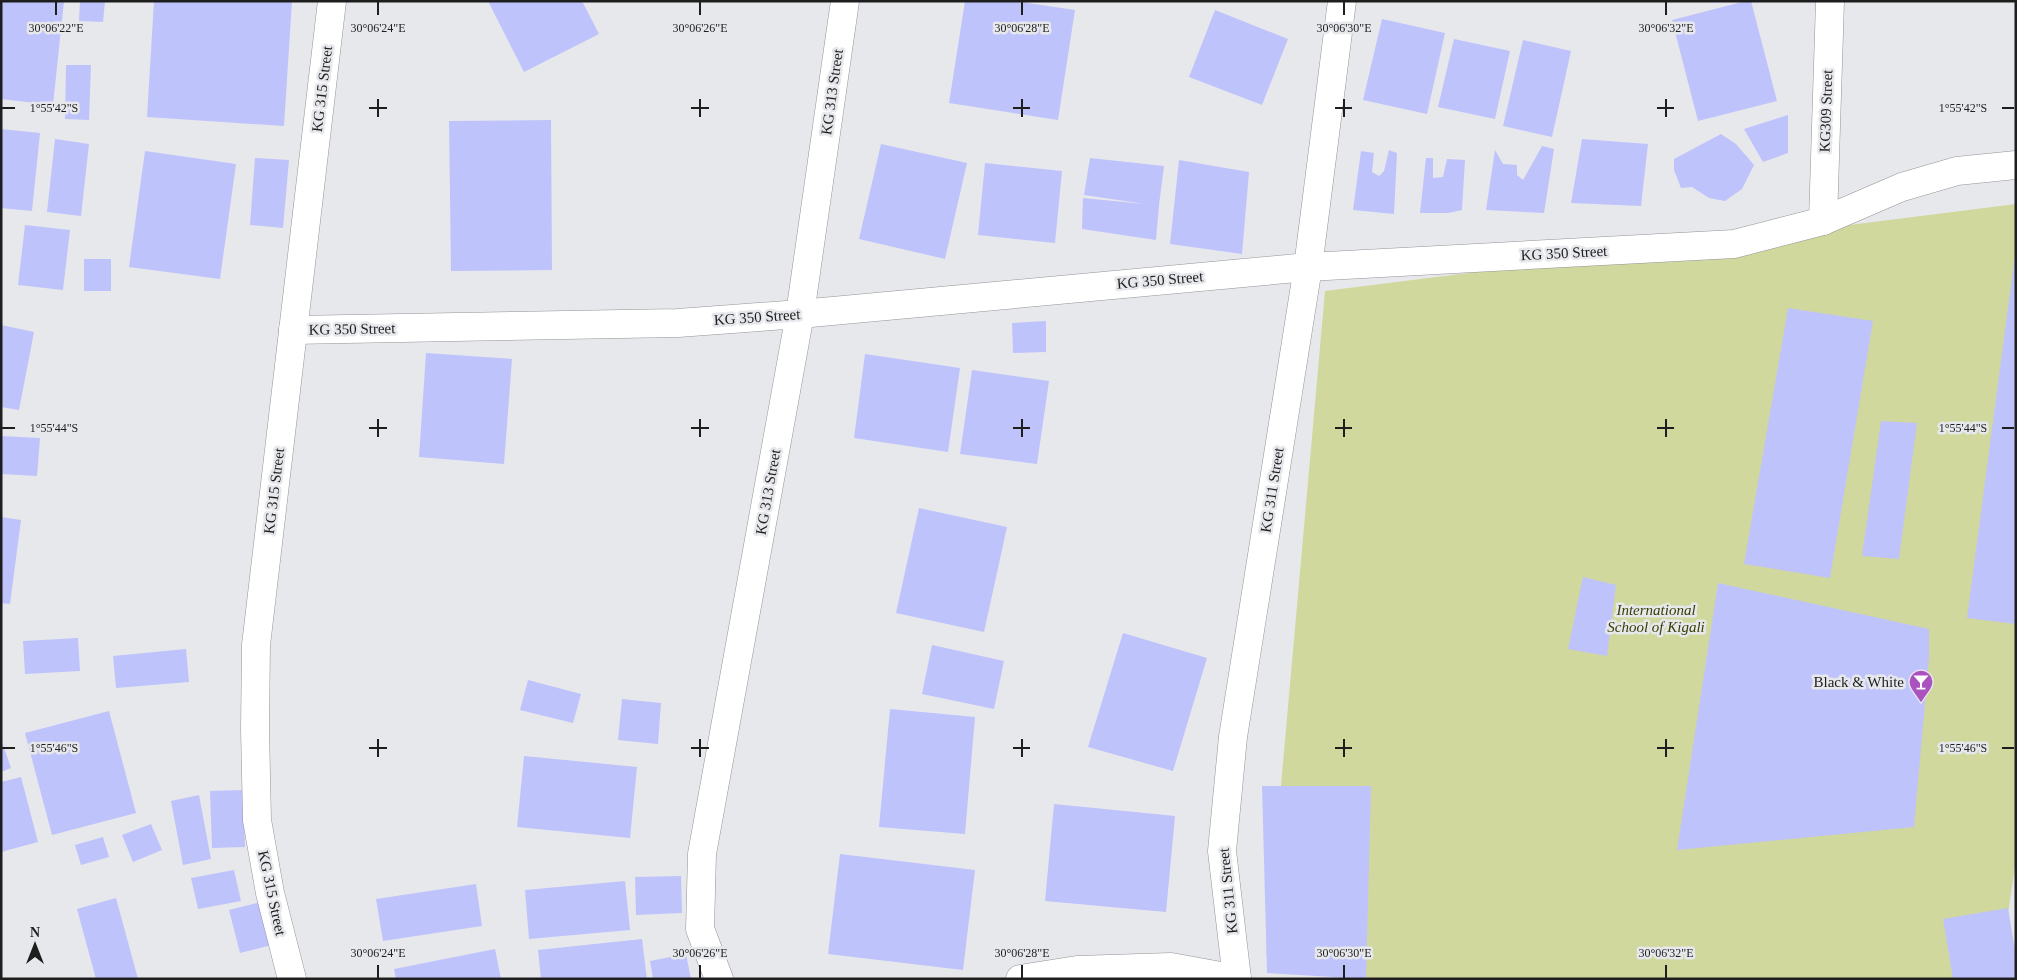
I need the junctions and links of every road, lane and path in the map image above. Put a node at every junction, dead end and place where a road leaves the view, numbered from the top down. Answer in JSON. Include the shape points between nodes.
{"nodes":[{"id":1,"x":332,"y":1,"type":"edge"},
{"id":2,"x":845,"y":1,"type":"edge"},
{"id":3,"x":1342,"y":1,"type":"edge"},
{"id":4,"x":1830,"y":1,"type":"edge"},
{"id":5,"x":2016,"y":165,"type":"edge"},
{"id":6,"x":1823,"y":221,"type":"junction"},
{"id":7,"x":1308,"y":267,"type":"junction"},
{"id":8,"x":800,"y":314,"type":"junction"},
{"id":9,"x":293,"y":330,"type":"junction"},
{"id":10,"x":292,"y":979,"type":"edge"},
{"id":11,"x":719,"y":979,"type":"edge"},
{"id":12,"x":1020,"y":979,"type":"edge"},
{"id":13,"x":1237,"y":979,"type":"edge"}],
"edges":[{"from":1,"to":9,"type":"street","name":"KG 315 Street"},
{"from":2,"to":8,"type":"street","name":"KG 313 Street"},
{"from":3,"to":7,"type":"street","name":"KG 311 Street"},
{"from":4,"to":6,"type":"street","name":"KG309 Street"},
{"from":5,"to":6,"type":"street","name":"KG 350 Street","via":[[1957,171],[1902,187]]},
{"from":6,"to":7,"type":"street","name":"KG 350 Street","via":[[1734,244]]},
{"from":7,"to":8,"type":"street","name":"KG 350 Street"},
{"from":7,"to":13,"type":"street","name":"KG 311 Street","via":[[1233,737],[1222,851]]},
{"from":8,"to":9,"type":"street","name":"KG 350 Street","via":[[678,323]]},
{"from":8,"to":11,"type":"street","name":"KG 313 Street","via":[[702,854],[700,928]]},
{"from":9,"to":10,"type":"street","name":"KG 315 Street","via":[[256,645],[255,729],[257,820],[270,893]]},
{"from":12,"to":13,"type":"street","via":[[1078,970],[1171,967]]}]}
